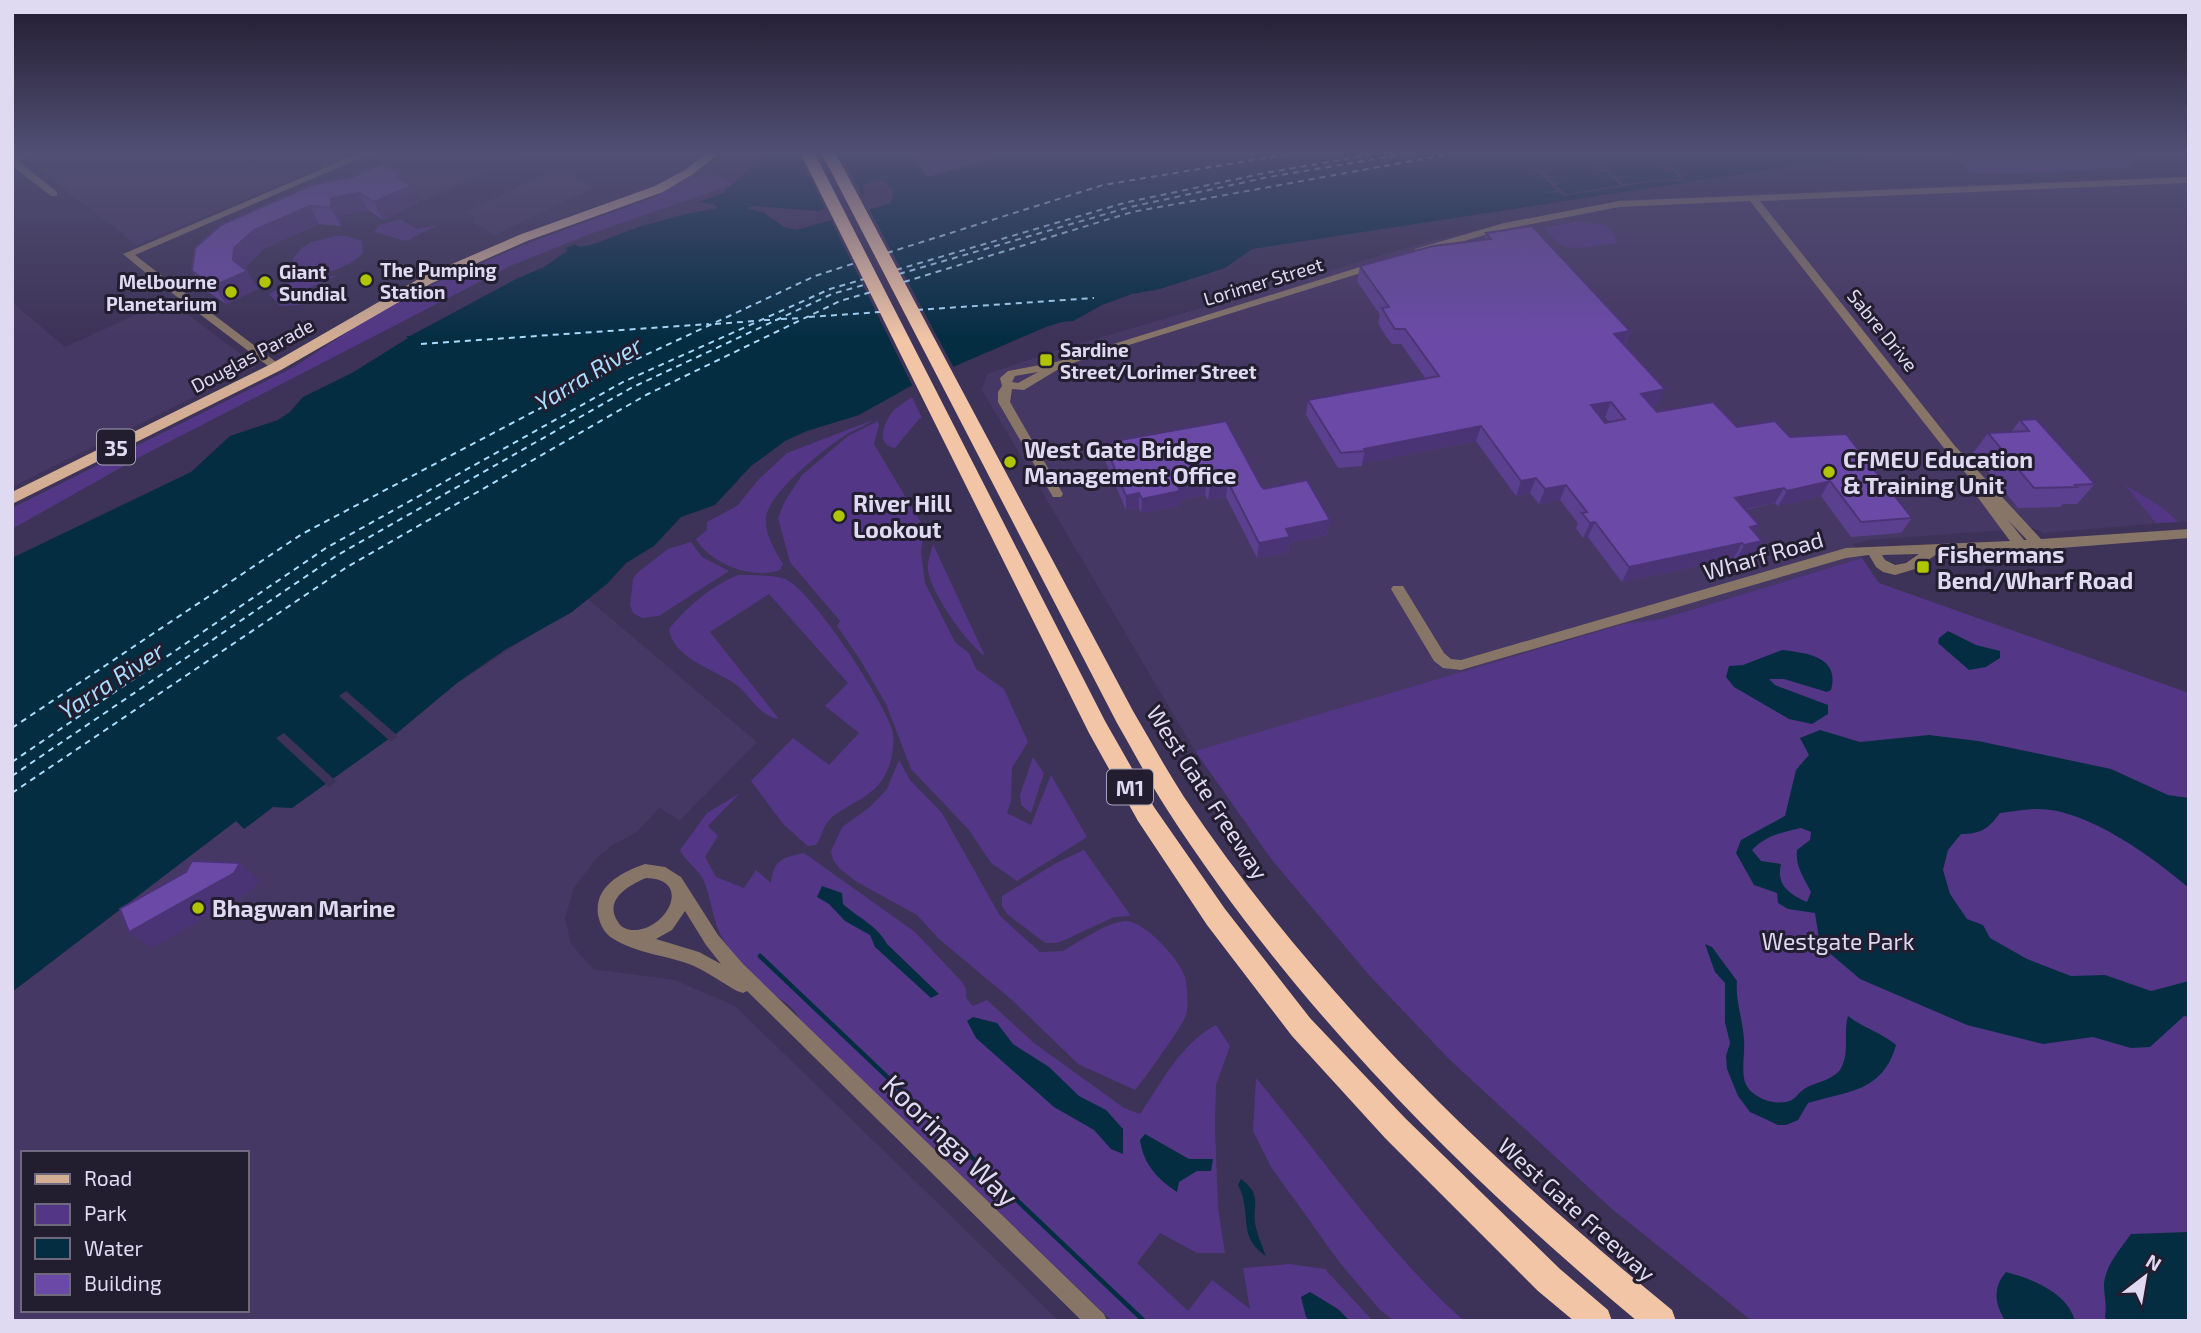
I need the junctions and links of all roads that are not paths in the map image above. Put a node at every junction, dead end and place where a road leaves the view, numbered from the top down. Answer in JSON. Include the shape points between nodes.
{"nodes":[{"id":1,"x":221,"y":214,"type":"edge"},
{"id":2,"x":588,"y":214,"type":"edge"},
{"id":3,"x":838,"y":214,"type":"edge"},
{"id":4,"x":861,"y":214,"type":"edge"},
{"id":5,"x":1566,"y":214,"type":"edge"},
{"id":6,"x":1765,"y":214,"type":"edge"},
{"id":7,"x":1407,"y":255,"type":"edge"},
{"id":8,"x":1382,"y":263,"type":"edge"},
{"id":9,"x":1058,"y":365,"type":"junction"},
{"id":10,"x":276,"y":367,"type":"junction"},
{"id":11,"x":1008,"y":386,"type":"junction"},
{"id":12,"x":1023,"y":386,"type":"junction"},
{"id":13,"x":1013,"y":414,"type":"junction"},
{"id":14,"x":1982,"y":486,"type":"junction"},
{"id":15,"x":1057,"y":494,"type":"dead end"},
{"id":16,"x":12,"y":499,"type":"edge"},
{"id":17,"x":2189,"y":533,"type":"edge"},
{"id":18,"x":2038,"y":544,"type":"junction"},
{"id":19,"x":2021,"y":546,"type":"junction"},
{"id":20,"x":1879,"y":550,"type":"junction"},
{"id":21,"x":1932,"y":551,"type":"junction"},
{"id":22,"x":1398,"y":589,"type":"dead end"},
{"id":23,"x":677,"y":884,"type":"junction"},
{"id":24,"x":621,"y":936,"type":"junction"},
{"id":25,"x":765,"y":999,"type":"junction"},
{"id":26,"x":1097,"y":1321,"type":"edge"},
{"id":27,"x":1597,"y":1321,"type":"edge"},
{"id":28,"x":1661,"y":1321,"type":"edge"}],
"edges":[{"from":1,"to":10,"type":"street","via":[[128,254]]},
{"from":2,"to":10,"type":"main road","name":"Douglas Parade","number":"35","via":[[444,272]]},
{"from":3,"to":27,"type":"highway","number":"M1","via":[[1097,727],[1146,814],[1216,917],[1301,1027],[1395,1128],[1549,1280]]},
{"from":4,"to":28,"type":"highway","name":"West Gate Freeway","number":"M1","via":[[1125,717],[1175,801],[1245,901],[1329,1006],[1421,1103],[1572,1248]]},
{"from":5,"to":7,"type":"street","via":[[1504,226]]},
{"from":6,"to":14,"type":"street","name":"Sabre Drive"},
{"from":8,"to":9,"type":"street","name":"Lorimer Street"},
{"from":9,"to":11,"type":"street","name":"Lorimer Street","via":[[1012,373],[1006,378]]},
{"from":9,"to":12,"type":"street","name":"Lorimer Street"},
{"from":10,"to":16,"type":"main road","name":"Douglas Parade","number":"35"},
{"from":11,"to":12,"type":"street"},
{"from":11,"to":13,"type":"street","via":[[1004,400]]},
{"from":12,"to":13,"type":"street","via":[[1013,398]]},
{"from":13,"to":15,"type":"street"},
{"from":14,"to":18,"type":"street","name":"Sabre Drive"},
{"from":14,"to":19,"type":"street","name":"Sabre Drive","via":[[1980,492]]},
{"from":17,"to":18,"type":"street","name":"Wharf Road"},
{"from":18,"to":19,"type":"street","name":"Wharf Road"},
{"from":19,"to":21,"type":"street","name":"Wharf Road"},
{"from":20,"to":21,"type":"street","name":"Wharf Road"},
{"from":20,"to":21,"type":"street","via":[[1875,553],[1878,561],[1898,570],[1919,563]]},
{"from":20,"to":22,"type":"street","name":"Wharf Road","via":[[1795,567],[1461,665],[1448,664],[1439,657]]},
{"from":23,"to":24,"type":"street","via":[[680,902],[669,922],[645,936]]},
{"from":23,"to":24,"type":"street","via":[[654,871],[621,881],[603,912],[611,930]]},
{"from":23,"to":25,"type":"street","name":"Kooringa Way","via":[[712,940]]},
{"from":24,"to":25,"type":"street","name":"Kooringa Way","via":[[709,964]]},
{"from":25,"to":26,"type":"street","name":"Kooringa Way"}]}
